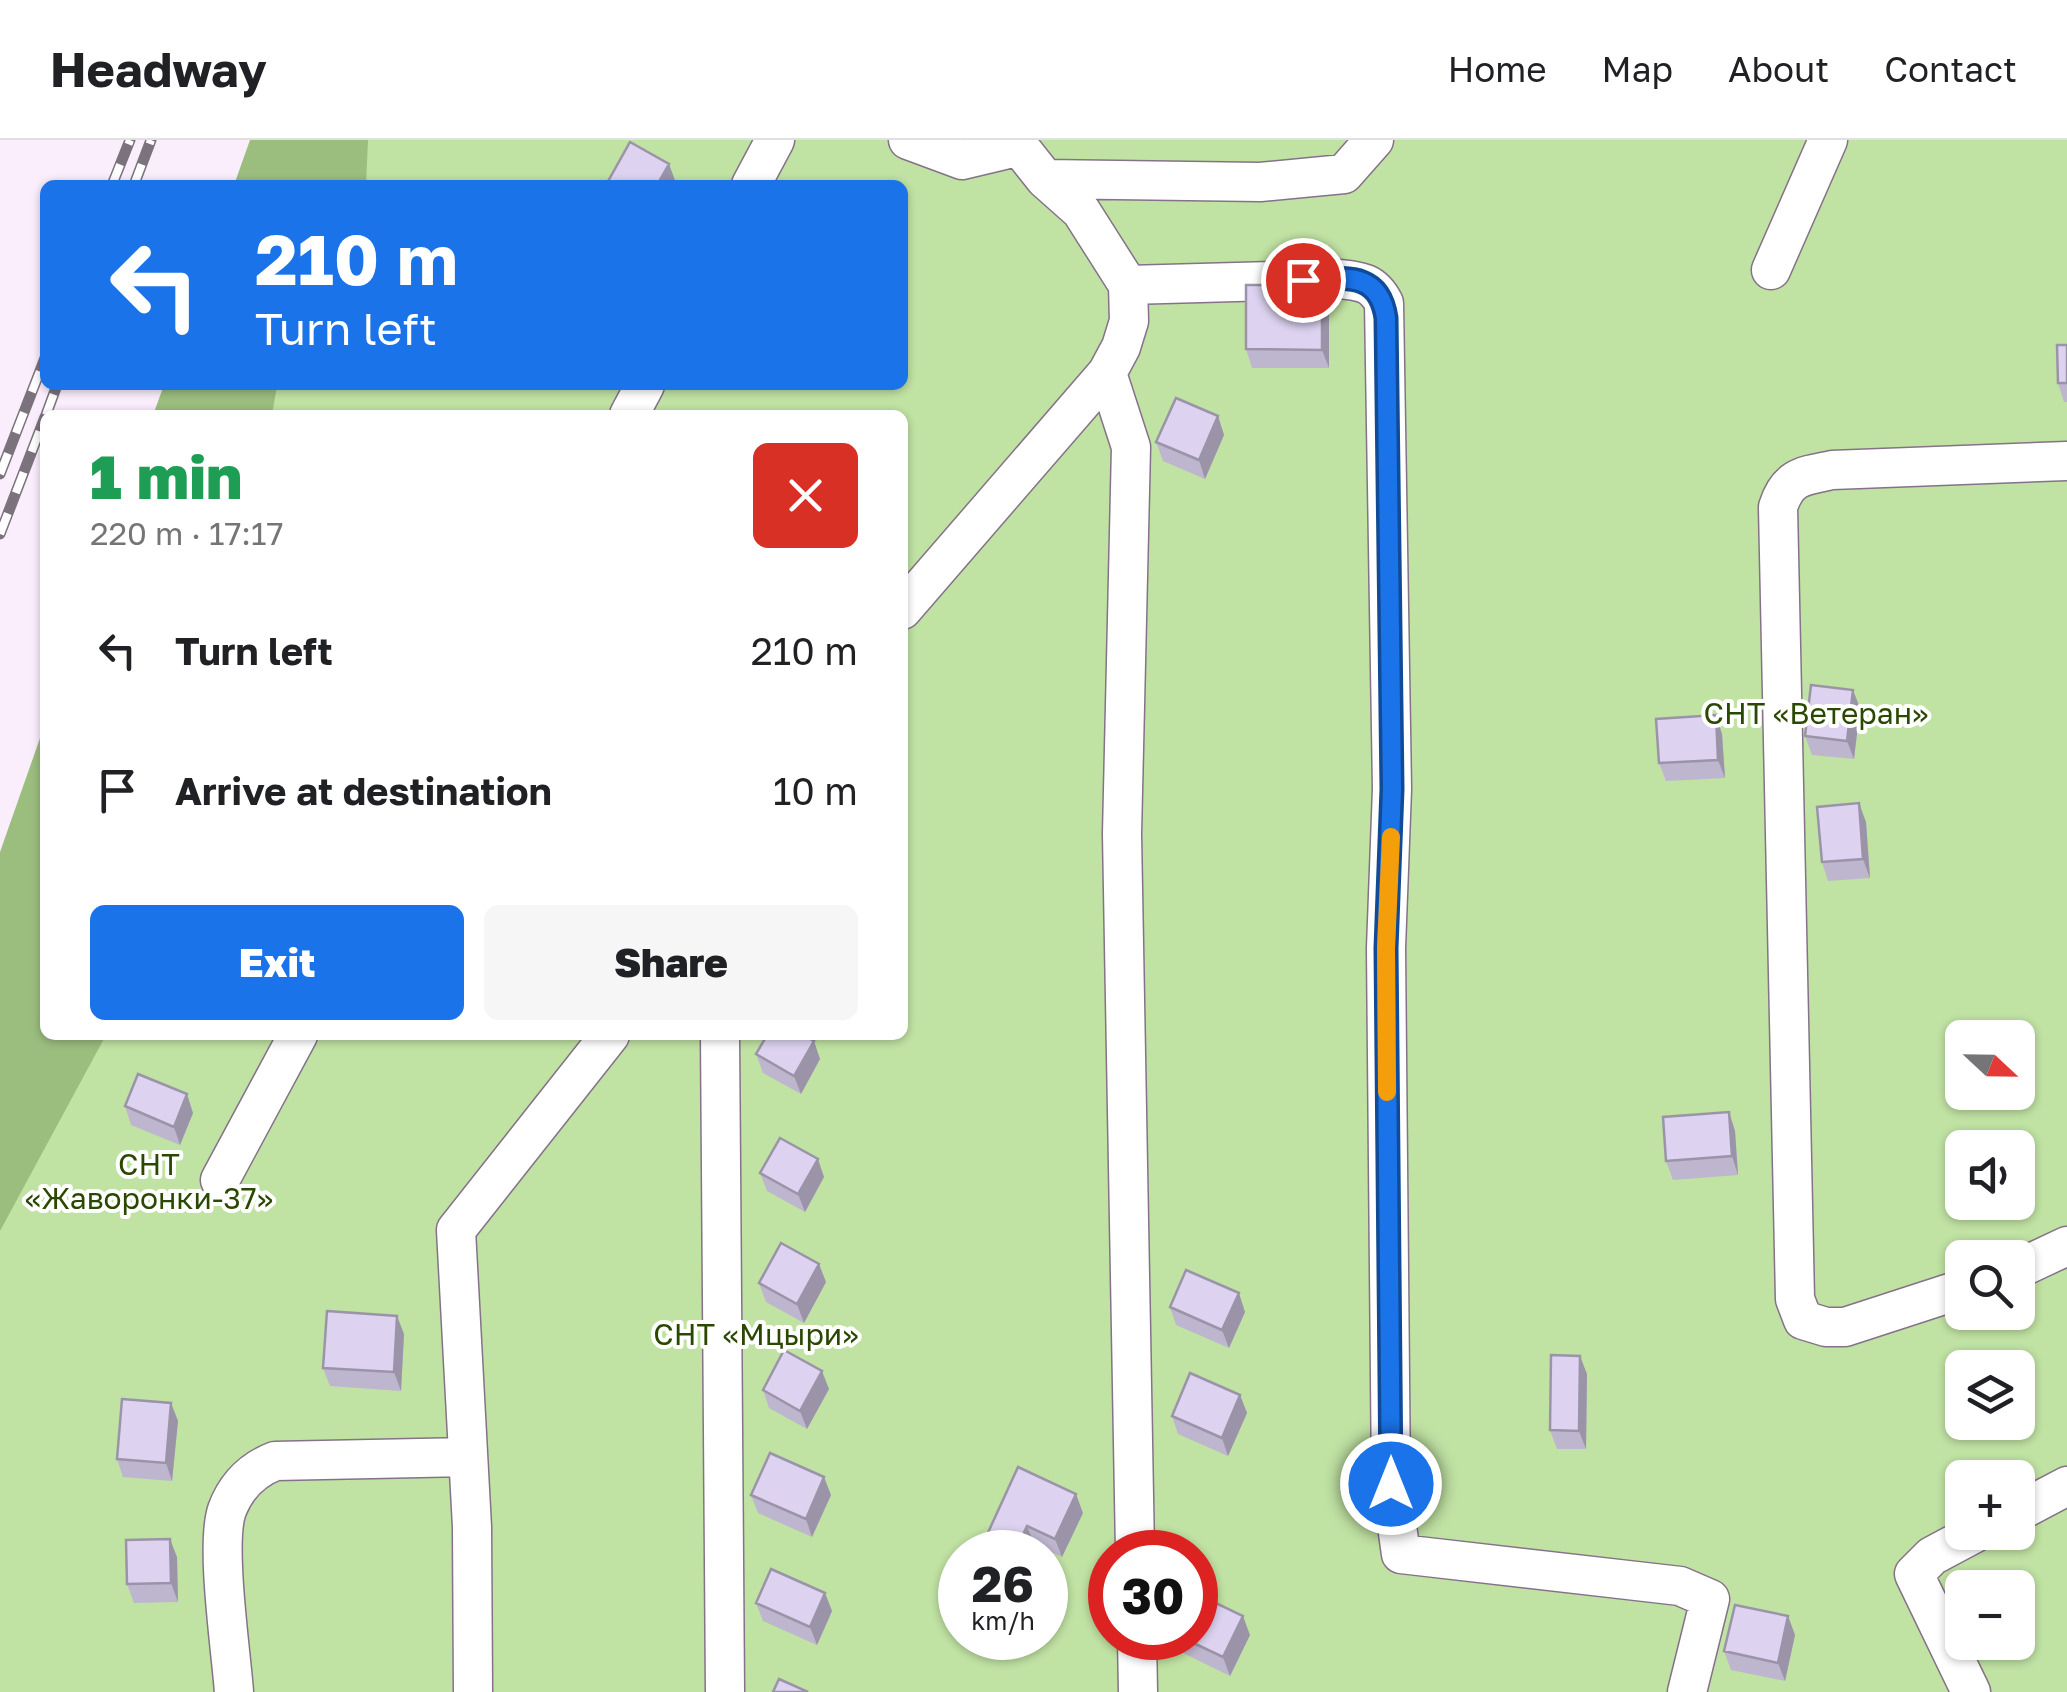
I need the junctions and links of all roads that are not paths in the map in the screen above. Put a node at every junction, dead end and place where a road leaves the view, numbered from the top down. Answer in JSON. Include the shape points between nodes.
{"nodes":[{"id":1,"x":775,"y":140,"type":"edge"},
{"id":2,"x":908,"y":140,"type":"edge"},
{"id":3,"x":1014,"y":140,"type":"edge"},
{"id":4,"x":1374,"y":140,"type":"edge"},
{"id":5,"x":1828,"y":140,"type":"edge"},
{"id":6,"x":1045,"y":179,"type":"junction"},
{"id":7,"x":754,"y":180,"type":"edge"},
{"id":8,"x":1770,"y":270,"type":"dead end"},
{"id":9,"x":1128,"y":285,"type":"junction"},
{"id":10,"x":1107,"y":373,"type":"junction"},
{"id":11,"x":2067,"y":461,"type":"edge"},
{"id":12,"x":908,"y":603,"type":"edge"},
{"id":13,"x":295,"y":1040,"type":"edge"},
{"id":14,"x":606,"y":1040,"type":"edge"},
{"id":15,"x":720,"y":1040,"type":"edge"},
{"id":16,"x":220,"y":1180,"type":"dead end"},
{"id":17,"x":2067,"y":1246,"type":"edge"},
{"id":18,"x":2035,"y":1261,"type":"edge"},
{"id":19,"x":1945,"y":1295,"type":"edge"},
{"id":20,"x":468,"y":1457,"type":"junction"},
{"id":21,"x":2067,"y":1486,"type":"edge"},
{"id":22,"x":2035,"y":1503,"type":"edge"},
{"id":23,"x":1135,"y":1530,"type":"edge"},
{"id":24,"x":1945,"y":1549,"type":"edge"},
{"id":25,"x":1137,"y":1660,"type":"edge"},
{"id":26,"x":234,"y":1692,"type":"edge"},
{"id":27,"x":473,"y":1692,"type":"edge"},
{"id":28,"x":725,"y":1692,"type":"edge"},
{"id":29,"x":1138,"y":1692,"type":"edge"},
{"id":30,"x":1687,"y":1692,"type":"edge"},
{"id":31,"x":1972,"y":1692,"type":"edge"}],
"edges":[{"from":1,"to":7,"type":"street"},
{"from":2,"to":3,"type":"street","via":[[962,160],[1004,150]]},
{"from":3,"to":6,"type":"street"},
{"from":4,"to":6,"type":"street","via":[[1344,174],[1260,182]]},
{"from":5,"to":8,"type":"street"},
{"from":6,"to":9,"type":"street","via":[[1081,210]]},
{"from":9,"to":10,"type":"street","via":[[1129,321]]},
{"from":9,"to":30,"type":"street","via":[[1338,279],[1364,281],[1384,303],[1392,789],[1386,948],[1391,1484],[1401,1554],[1680,1586],[1710,1599]]},
{"from":10,"to":12,"type":"street"},
{"from":10,"to":23,"type":"street","via":[[1131,447],[1122,834]]},
{"from":11,"to":19,"type":"street","via":[[1832,470],[1800,476],[1783,490],[1778,507],[1794,1299],[1802,1320],[1845,1327]]},
{"from":13,"to":16,"type":"street"},
{"from":14,"to":20,"type":"street","via":[[456,1230]]},
{"from":15,"to":28,"type":"street"},
{"from":17,"to":18,"type":"street"},
{"from":20,"to":26,"type":"street","via":[[275,1460],[255,1468],[233,1496],[223,1541]]},
{"from":20,"to":27,"type":"street"},
{"from":21,"to":22,"type":"street"},
{"from":24,"to":31,"type":"street","via":[[1914,1574]]},
{"from":25,"to":29,"type":"street"}]}
